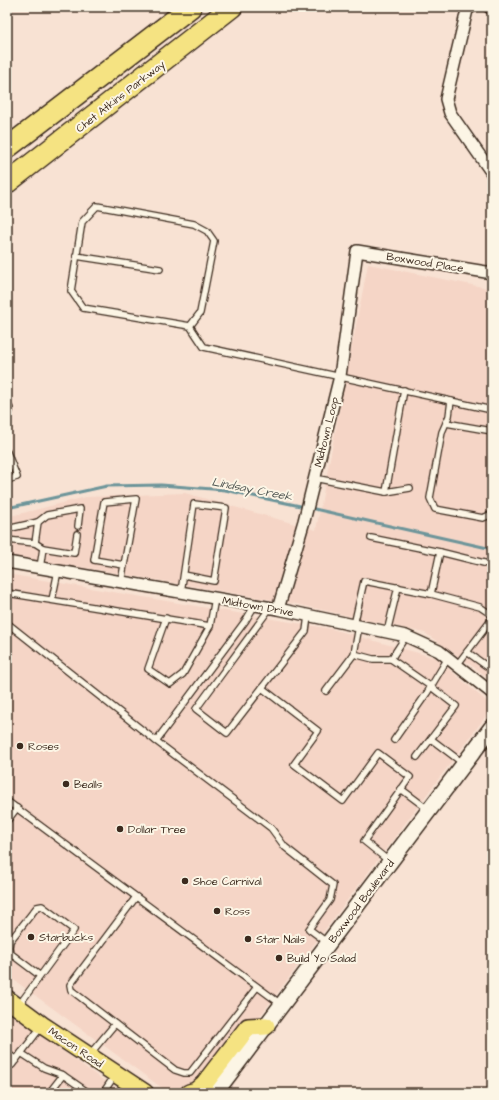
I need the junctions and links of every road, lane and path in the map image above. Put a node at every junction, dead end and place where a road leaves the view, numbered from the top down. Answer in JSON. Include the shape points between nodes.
{"nodes":[{"id":1,"x":190,"y":7,"type":"edge"},
{"id":2,"x":232,"y":7,"type":"edge"},
{"id":3,"x":471,"y":7,"type":"edge"},
{"id":4,"x":489,"y":7,"type":"edge"},
{"id":5,"x":492,"y":9,"type":"edge"},
{"id":6,"x":63,"y":106,"type":"junction"},
{"id":7,"x":7,"y":142,"type":"edge"},
{"id":8,"x":7,"y":148,"type":"edge"},
{"id":9,"x":48,"y":152,"type":"junction"},
{"id":10,"x":492,"y":172,"type":"edge"},
{"id":11,"x":7,"y":183,"type":"edge"},
{"id":12,"x":7,"y":188,"type":"edge"},
{"id":13,"x":357,"y":251,"type":"joint"},
{"id":14,"x":76,"y":256,"type":"junction"},
{"id":15,"x":160,"y":269,"type":"dead end"},
{"id":16,"x":492,"y":273,"type":"edge"},
{"id":17,"x":190,"y":326,"type":"junction"},
{"id":18,"x":340,"y":376,"type":"junction"},
{"id":19,"x":404,"y":390,"type":"junction"},
{"id":20,"x":451,"y":401,"type":"junction"},
{"id":21,"x":492,"y":410,"type":"edge"},
{"id":22,"x":446,"y":423,"type":"junction"},
{"id":23,"x":492,"y":431,"type":"edge"},
{"id":24,"x":7,"y":452,"type":"edge"},
{"id":25,"x":314,"y":478,"type":"junction"},
{"id":26,"x":7,"y":480,"type":"edge"},
{"id":27,"x":410,"y":488,"type":"dead end"},
{"id":28,"x":386,"y":492,"type":"junction"},
{"id":29,"x":492,"y":514,"type":"edge"},
{"id":30,"x":38,"y":522,"type":"junction"},
{"id":31,"x":78,"y":526,"type":"dead end"},
{"id":32,"x":7,"y":529,"type":"edge"},
{"id":33,"x":77,"y":534,"type":"dead end"},
{"id":34,"x":371,"y":538,"type":"dead end"},
{"id":35,"x":7,"y":540,"type":"edge"},
{"id":36,"x":35,"y":543,"type":"junction"},
{"id":37,"x":43,"y":548,"type":"junction"},
{"id":38,"x":440,"y":552,"type":"junction"},
{"id":39,"x":7,"y":562,"type":"edge"},
{"id":40,"x":492,"y":564,"type":"edge"},
{"id":41,"x":124,"y":565,"type":"junction"},
{"id":42,"x":40,"y":568,"type":"junction"},
{"id":43,"x":58,"y":571,"type":"junction"},
{"id":44,"x":184,"y":575,"type":"junction"},
{"id":45,"x":121,"y":582,"type":"junction"},
{"id":46,"x":398,"y":587,"type":"junction"},
{"id":47,"x":181,"y":592,"type":"junction"},
{"id":48,"x":7,"y":593,"type":"edge"},
{"id":49,"x":431,"y":594,"type":"junction"},
{"id":50,"x":215,"y":598,"type":"junction"},
{"id":51,"x":52,"y":600,"type":"junction"},
{"id":52,"x":255,"y":605,"type":"junction"},
{"id":53,"x":274,"y":609,"type":"junction"},
{"id":54,"x":308,"y":616,"type":"junction"},
{"id":55,"x":492,"y":616,"type":"edge"},
{"id":56,"x":166,"y":618,"type":"junction"},
{"id":57,"x":492,"y":619,"type":"edge"},
{"id":58,"x":7,"y":623,"type":"edge"},
{"id":59,"x":210,"y":626,"type":"junction"},
{"id":60,"x":357,"y":626,"type":"junction"},
{"id":61,"x":387,"y":632,"type":"junction"},
{"id":62,"x":406,"y":636,"type":"junction"},
{"id":63,"x":467,"y":652,"type":"junction"},
{"id":64,"x":354,"y":654,"type":"junction"},
{"id":65,"x":390,"y":659,"type":"junction"},
{"id":66,"x":453,"y":662,"type":"junction"},
{"id":67,"x":492,"y":670,"type":"edge"},
{"id":68,"x":430,"y":686,"type":"junction"},
{"id":69,"x":262,"y":688,"type":"junction"},
{"id":70,"x":326,"y":691,"type":"dead end"},
{"id":71,"x":492,"y":692,"type":"edge"},
{"id":72,"x":492,"y":727,"type":"edge"},
{"id":73,"x":431,"y":739,"type":"junction"},
{"id":74,"x":394,"y":740,"type":"dead end"},
{"id":75,"x":156,"y":741,"type":"junction"},
{"id":76,"x":417,"y":757,"type":"dead end"},
{"id":77,"x":464,"y":764,"type":"junction"},
{"id":78,"x":400,"y":790,"type":"junction"},
{"id":79,"x":7,"y":801,"type":"edge"},
{"id":80,"x":17,"y":808,"type":"junction"},
{"id":81,"x":429,"y":810,"type":"junction"},
{"id":82,"x":7,"y":821,"type":"edge"},
{"id":83,"x":390,"y":862,"type":"junction"},
{"id":84,"x":136,"y":897,"type":"junction"},
{"id":85,"x":329,"y":943,"type":"junction"},
{"id":86,"x":40,"y":975,"type":"junction"},
{"id":87,"x":257,"y":987,"type":"junction"},
{"id":88,"x":12,"y":1003,"type":"edge"},
{"id":89,"x":282,"y":1005,"type":"junction"},
{"id":90,"x":115,"y":1024,"type":"junction"},
{"id":91,"x":42,"y":1025,"type":"junction"},
{"id":92,"x":266,"y":1026,"type":"junction"},
{"id":93,"x":7,"y":1053,"type":"edge"},
{"id":94,"x":21,"y":1053,"type":"junction"},
{"id":95,"x":88,"y":1056,"type":"junction"},
{"id":96,"x":16,"y":1060,"type":"junction"},
{"id":97,"x":7,"y":1066,"type":"edge"},
{"id":98,"x":116,"y":1074,"type":"junction"},
{"id":99,"x":63,"y":1075,"type":"junction"},
{"id":100,"x":49,"y":1093,"type":"edge"},
{"id":101,"x":89,"y":1093,"type":"edge"},
{"id":102,"x":103,"y":1093,"type":"edge"},
{"id":103,"x":146,"y":1093,"type":"edge"},
{"id":104,"x":189,"y":1093,"type":"edge"},
{"id":105,"x":216,"y":1093,"type":"edge"}],
"edges":[{"from":1,"to":6,"type":"highway"},
{"from":2,"to":9,"type":"highway","name":"Chet Atkins Parkway"},
{"from":3,"to":10,"type":"street","via":[[468,10],[446,99],[450,113]]},
{"from":4,"to":5,"type":"street"},
{"from":6,"to":7,"type":"highway"},
{"from":6,"to":8,"type":"highway"},
{"from":9,"to":11,"type":"highway","name":"Chet Atkins Parkway"},
{"from":9,"to":12,"type":"highway"},
{"from":13,"to":16,"type":"street","name":"Boxwood Place"},
{"from":13,"to":18,"type":"street","name":"Midtown Loop"},
{"from":14,"to":15,"type":"lane"},
{"from":14,"to":17,"type":"lane","via":[[70,291],[83,308]]},
{"from":14,"to":17,"type":"lane","via":[[82,222],[97,206],[194,224],[207,231],[214,241],[200,313]]},
{"from":17,"to":18,"type":"lane","via":[[204,347]]},
{"from":18,"to":19,"type":"lane"},
{"from":18,"to":25,"type":"street","name":"Midtown Loop"},
{"from":19,"to":20,"type":"lane"},
{"from":19,"to":28,"type":"lane"},
{"from":20,"to":21,"type":"lane"},
{"from":20,"to":22,"type":"lane"},
{"from":22,"to":23,"type":"lane"},
{"from":22,"to":29,"type":"lane","via":[[442,432],[430,498],[435,509],[483,518]]},
{"from":24,"to":26,"type":"lane","via":[[17,477]]},
{"from":25,"to":28,"type":"lane"},
{"from":25,"to":53,"type":"street","name":"Midtown Loop","via":[[304,521]]},
{"from":27,"to":28,"type":"lane"},
{"from":30,"to":31,"type":"lane","via":[[46,515],[80,509]]},
{"from":30,"to":32,"type":"lane"},
{"from":30,"to":36,"type":"lane"},
{"from":33,"to":37,"type":"lane","via":[[74,553]]},
{"from":34,"to":38,"type":"lane"},
{"from":35,"to":36,"type":"lane"},
{"from":36,"to":37,"type":"lane"},
{"from":37,"to":42,"type":"lane"},
{"from":38,"to":40,"type":"lane"},
{"from":38,"to":49,"type":"lane"},
{"from":39,"to":42,"type":"street","name":"Midtown Drive"},
{"from":41,"to":41,"type":"lane","via":[[132,521],[136,498],[104,502],[94,560]]},
{"from":41,"to":45,"type":"lane"},
{"from":42,"to":43,"type":"street","name":"Midtown Drive"},
{"from":43,"to":45,"type":"street","name":"Midtown Drive"},
{"from":43,"to":51,"type":"lane"},
{"from":44,"to":44,"type":"lane","via":[[214,581],[226,508],[194,504]]},
{"from":44,"to":47,"type":"lane"},
{"from":45,"to":47,"type":"street","name":"Midtown Drive"},
{"from":46,"to":49,"type":"lane"},
{"from":46,"to":60,"type":"lane","via":[[364,581]]},
{"from":46,"to":61,"type":"lane"},
{"from":47,"to":50,"type":"street","name":"Midtown Drive"},
{"from":48,"to":51,"type":"lane"},
{"from":49,"to":55,"type":"lane","via":[[480,607]]},
{"from":50,"to":52,"type":"street","name":"Midtown Drive"},
{"from":50,"to":59,"type":"lane"},
{"from":51,"to":56,"type":"lane"},
{"from":52,"to":53,"type":"street","name":"Midtown Drive"},
{"from":52,"to":75,"type":"lane"},
{"from":53,"to":54,"type":"street","name":"Midtown Drive"},
{"from":53,"to":69,"type":"lane","via":[[196,709],[227,733]]},
{"from":54,"to":60,"type":"street","name":"Midtown Drive"},
{"from":54,"to":69,"type":"lane","via":[[306,631]]},
{"from":56,"to":59,"type":"lane"},
{"from":56,"to":59,"type":"lane","via":[[148,669],[170,684],[183,674]]},
{"from":57,"to":63,"type":"lane"},
{"from":58,"to":75,"type":"lane"},
{"from":60,"to":61,"type":"street","name":"Midtown Drive"},
{"from":60,"to":64,"type":"lane"},
{"from":61,"to":62,"type":"street","name":"Midtown Drive"},
{"from":62,"to":65,"type":"lane"},
{"from":62,"to":66,"type":"street","name":"Midtown Drive","via":[[439,651]]},
{"from":63,"to":66,"type":"lane"},
{"from":63,"to":67,"type":"lane"},
{"from":64,"to":65,"type":"lane","via":[[373,659]]},
{"from":64,"to":70,"type":"lane"},
{"from":65,"to":68,"type":"lane"},
{"from":66,"to":68,"type":"lane"},
{"from":66,"to":71,"type":"street","name":"Midtown Drive"},
{"from":68,"to":73,"type":"lane","via":[[456,706]]},
{"from":68,"to":74,"type":"lane"},
{"from":69,"to":78,"type":"lane","via":[[318,731],[294,764],[343,801],[378,753],[410,777]]},
{"from":72,"to":77,"type":"street","name":"Boxwood Boulevard"},
{"from":73,"to":76,"type":"lane"},
{"from":73,"to":77,"type":"lane"},
{"from":75,"to":85,"type":"lane","via":[[270,828],[285,847],[333,885],[330,900],[309,929]]},
{"from":77,"to":81,"type":"street","name":"Boxwood Boulevard"},
{"from":78,"to":81,"type":"lane"},
{"from":78,"to":83,"type":"lane","via":[[364,841]]},
{"from":79,"to":80,"type":"lane"},
{"from":80,"to":82,"type":"lane"},
{"from":80,"to":84,"type":"lane"},
{"from":81,"to":83,"type":"street","name":"Boxwood Boulevard"},
{"from":83,"to":85,"type":"street","name":"Boxwood Boulevard"},
{"from":84,"to":87,"type":"lane"},
{"from":84,"to":90,"type":"lane","via":[[70,985],[71,990]]},
{"from":85,"to":89,"type":"street","name":"Boxwood Boulevard"},
{"from":86,"to":86,"type":"lane","via":[[74,930],[42,906],[37,907],[8,947],[10,953]]},
{"from":86,"to":88,"type":"lane"},
{"from":87,"to":89,"type":"lane"},
{"from":87,"to":90,"type":"lane","via":[[190,1073],[175,1070]]},
{"from":88,"to":91,"type":"main road","name":"Macon Road"},
{"from":89,"to":92,"type":"street","name":"Boxwood Boulevard"},
{"from":90,"to":95,"type":"lane"},
{"from":91,"to":94,"type":"lane"},
{"from":91,"to":95,"type":"main road","name":"Macon Road"},
{"from":92,"to":104,"type":"main road","via":[[248,1028],[204,1084]]},
{"from":92,"to":105,"type":"street","name":"Boxwood Boulevard"},
{"from":93,"to":96,"type":"lane"},
{"from":94,"to":96,"type":"lane"},
{"from":94,"to":99,"type":"lane","via":[[44,1068]]},
{"from":95,"to":98,"type":"main road","name":"Macon Road"},
{"from":96,"to":97,"type":"lane"},
{"from":98,"to":102,"type":"lane"},
{"from":98,"to":103,"type":"main road","name":"Macon Road"},
{"from":99,"to":100,"type":"lane"},
{"from":99,"to":101,"type":"lane"}]}
